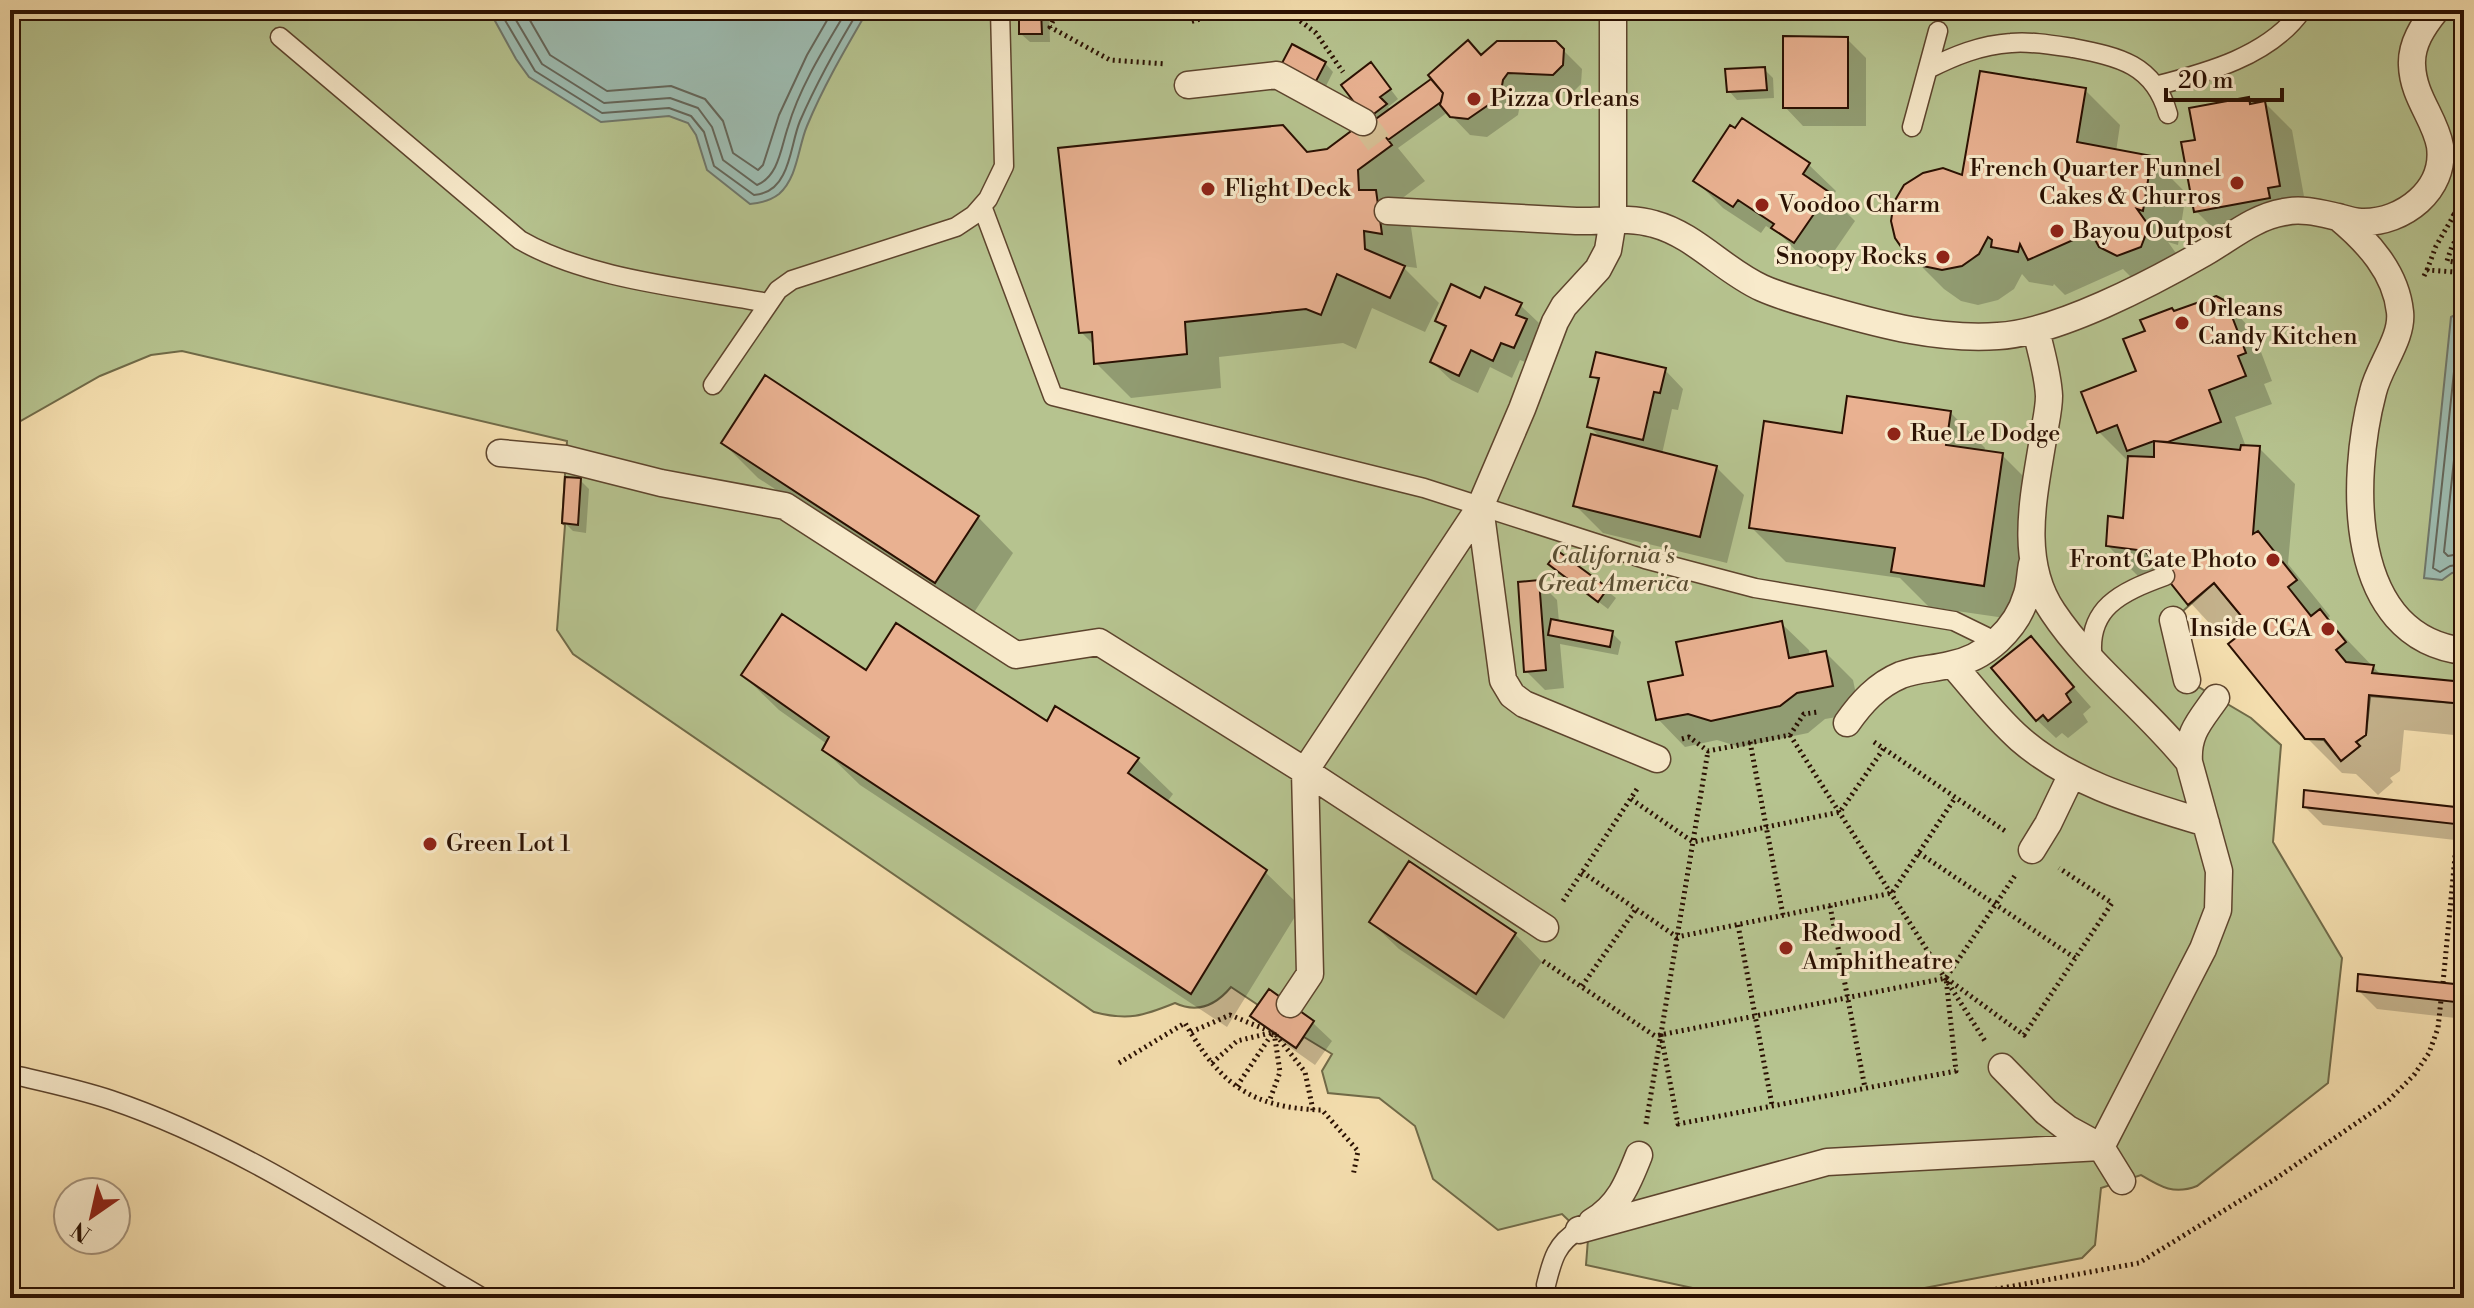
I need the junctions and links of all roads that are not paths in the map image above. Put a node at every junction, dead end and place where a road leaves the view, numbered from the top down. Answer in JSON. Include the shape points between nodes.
{"nodes":[{"id":1,"x":1000,"y":10,"type":"edge"},
{"id":2,"x":1613,"y":10,"type":"edge"},
{"id":3,"x":2302,"y":10,"type":"edge"},
{"id":4,"x":2436,"y":10,"type":"edge"},
{"id":5,"x":1938,"y":31,"type":"dead end"},
{"id":6,"x":280,"y":37,"type":"dead end"},
{"id":7,"x":1928,"y":69,"type":"junction"},
{"id":8,"x":1193,"y":84,"type":"road end"},
{"id":9,"x":2155,"y":86,"type":"junction"},
{"id":10,"x":2168,"y":114,"type":"dead end"},
{"id":11,"x":1363,"y":122,"type":"tunnel mouth"},
{"id":12,"x":1912,"y":127,"type":"dead end"},
{"id":13,"x":2464,"y":153,"type":"edge"},
{"id":14,"x":2439,"y":174,"type":"junction"},
{"id":15,"x":982,"y":206,"type":"junction"},
{"id":16,"x":1388,"y":211,"type":"dead end"},
{"id":17,"x":2338,"y":217,"type":"junction"},
{"id":18,"x":1613,"y":220,"type":"junction"},
{"id":19,"x":768,"y":303,"type":"junction"},
{"id":20,"x":2036,"y":330,"type":"junction"},
{"id":21,"x":713,"y":385,"type":"dead end"},
{"id":22,"x":500,"y":453,"type":"dead end"},
{"id":23,"x":1480,"y":507,"type":"junction"},
{"id":24,"x":2033,"y":556,"type":"junction"},
{"id":25,"x":2165,"y":576,"type":"dead end"},
{"id":26,"x":2173,"y":620,"type":"dead end"},
{"id":27,"x":1997,"y":642,"type":"junction"},
{"id":28,"x":2464,"y":651,"type":"edge"},
{"id":29,"x":2093,"y":661,"type":"junction"},
{"id":30,"x":1953,"y":665,"type":"junction"},
{"id":31,"x":2187,"y":680,"type":"dead end"},
{"id":32,"x":2216,"y":698,"type":"dead end"},
{"id":33,"x":1847,"y":723,"type":"road end"},
{"id":34,"x":1657,"y":759,"type":"road end"},
{"id":35,"x":2189,"y":762,"type":"junction"},
{"id":36,"x":1305,"y":771,"type":"junction"},
{"id":37,"x":2072,"y":774,"type":"junction"},
{"id":38,"x":2206,"y":823,"type":"junction"},
{"id":39,"x":2032,"y":850,"type":"road end"},
{"id":40,"x":1545,"y":928,"type":"road end"},
{"id":41,"x":1290,"y":1004,"type":"road end"},
{"id":42,"x":2002,"y":1067,"type":"road end"},
{"id":43,"x":10,"y":1074,"type":"edge"},
{"id":44,"x":2101,"y":1147,"type":"junction"},
{"id":45,"x":1639,"y":1155,"type":"road end"},
{"id":46,"x":2122,"y":1181,"type":"dead end"},
{"id":47,"x":1579,"y":1230,"type":"junction"},
{"id":48,"x":1546,"y":1285,"type":"dead end"},
{"id":49,"x":483,"y":1298,"type":"edge"}],
"edges":[{"from":1,"to":15,"type":"lane","via":[[1004,166]]},
{"from":2,"to":18,"type":"street"},
{"from":3,"to":9,"type":"lane","via":[[2277,37],[2242,56]]},
{"from":4,"to":14,"type":"street","via":[[2415,43],[2411,63],[2439,144]]},
{"from":5,"to":7,"type":"lane"},
{"from":6,"to":19,"type":"lane","via":[[520,240],[572,264]]},
{"from":7,"to":9,"type":"lane","via":[[1963,52],[2012,42],[2113,56],[2136,67]]},
{"from":7,"to":12,"type":"lane"},
{"from":8,"to":11,"type":"street","via":[[1277,75]]},
{"from":9,"to":10,"type":"lane"},
{"from":13,"to":14,"type":"street"},
{"from":14,"to":17,"type":"street","via":[[2426,196],[2397,215],[2362,222]]},
{"from":15,"to":19,"type":"lane","via":[[956,227],[801,276]]},
{"from":15,"to":23,"type":"lane","via":[[1053,396],[1424,488]]},
{"from":16,"to":18,"type":"street"},
{"from":17,"to":20,"type":"street","via":[[2287,211],[2262,217],[2167,272]]},
{"from":17,"to":28,"type":"street","via":[[2386,270],[2400,309],[2400,324],[2378,373],[2364,437],[2361,521],[2366,555],[2376,585],[2406,627],[2428,642]]},
{"from":18,"to":20,"type":"street","via":[[1657,224],[1683,235],[1763,289],[1891,328],[1999,336]]},
{"from":18,"to":23,"type":"street","via":[[1608,250],[1598,269],[1555,322]]},
{"from":19,"to":21,"type":"lane"},
{"from":20,"to":24,"type":"street","via":[[2049,398],[2032,506]]},
{"from":22,"to":36,"type":"street","via":[[566,459],[785,506],[1016,655],[1099,642]]},
{"from":23,"to":27,"type":"lane","via":[[1755,588],[1954,621]]},
{"from":23,"to":34,"type":"street","via":[[1498,659],[1512,695]]},
{"from":23,"to":36,"type":"street"},
{"from":24,"to":27,"type":"street","via":[[2028,594],[2015,622]]},
{"from":24,"to":29,"type":"street","via":[[2052,611]]},
{"from":25,"to":29,"type":"lane","via":[[2108,606],[2090,641]]},
{"from":26,"to":31,"type":"street"},
{"from":27,"to":30,"type":"street"},
{"from":29,"to":35,"type":"street"},
{"from":30,"to":33,"type":"street","via":[[1884,684]]},
{"from":30,"to":37,"type":"street","via":[[2020,738]]},
{"from":32,"to":35,"type":"street","via":[[2190,737]]},
{"from":35,"to":38,"type":"street"},
{"from":36,"to":40,"type":"street"},
{"from":36,"to":41,"type":"street","via":[[1310,974]]},
{"from":37,"to":38,"type":"street"},
{"from":37,"to":39,"type":"street"},
{"from":38,"to":44,"type":"street","via":[[2219,871],[2218,910]]},
{"from":42,"to":44,"type":"street","via":[[2046,1112]]},
{"from":43,"to":49,"type":"lane","via":[[110,1100],[210,1141]]},
{"from":44,"to":46,"type":"street"},
{"from":44,"to":47,"type":"street","via":[[1827,1162]]},
{"from":45,"to":47,"type":"street","via":[[1612,1209]]},
{"from":47,"to":48,"type":"lane","via":[[1554,1253]]}]}
